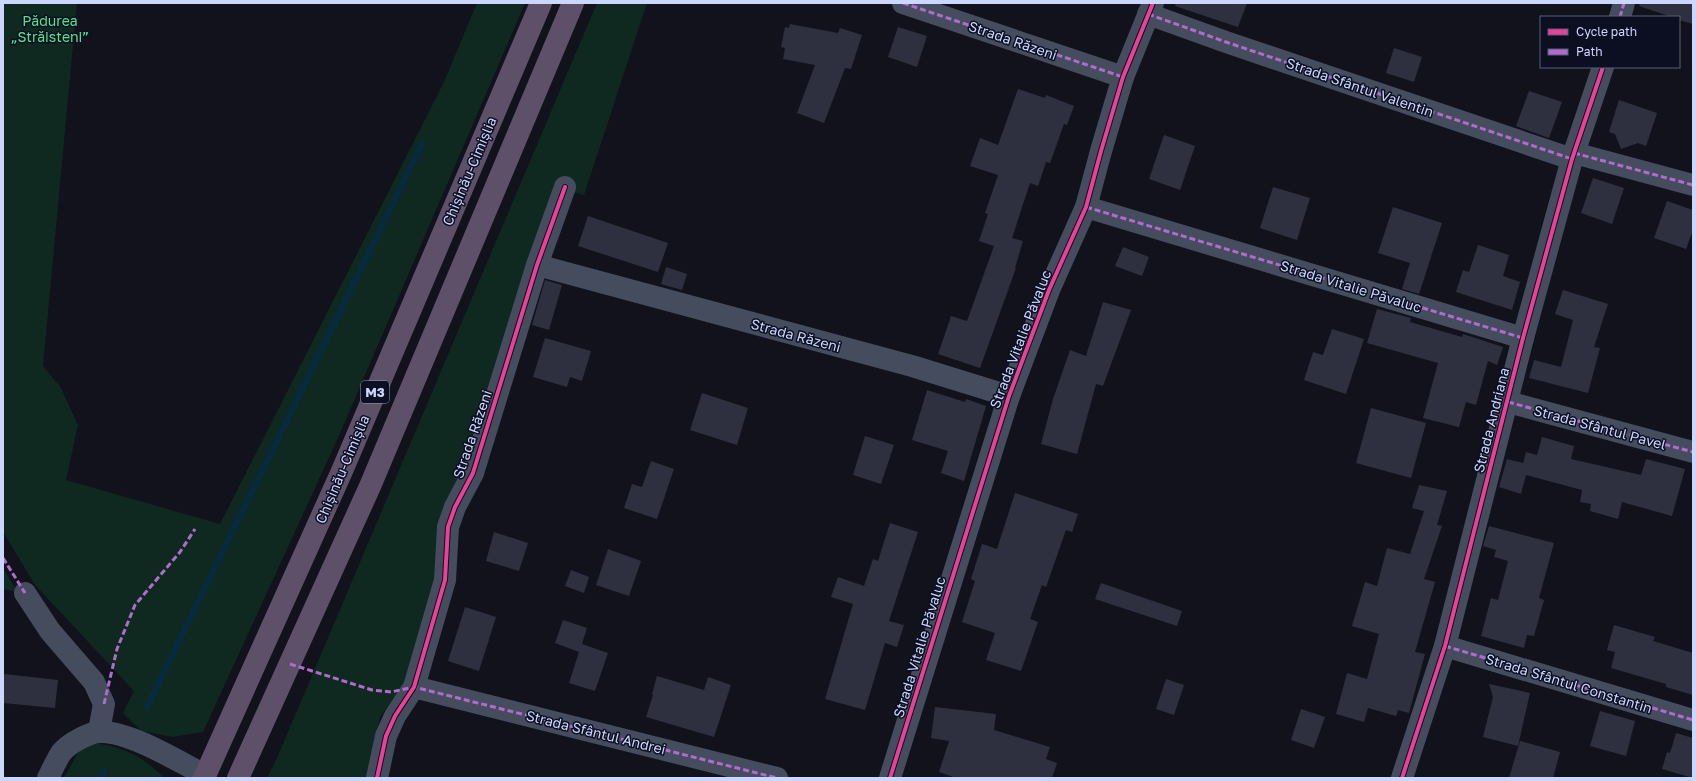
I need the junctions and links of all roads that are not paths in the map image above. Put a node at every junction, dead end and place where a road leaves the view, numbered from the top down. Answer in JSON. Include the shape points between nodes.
{"nodes":[{"id":1,"x":541,"y":3,"type":"edge"},
{"id":2,"x":573,"y":3,"type":"edge"},
{"id":3,"x":903,"y":3,"type":"edge"},
{"id":4,"x":1624,"y":3,"type":"edge"},
{"id":5,"x":1150,"y":8,"type":"edge"},
{"id":6,"x":1620,"y":16,"type":"edge"},
{"id":7,"x":1603,"y":68,"type":"edge"},
{"id":8,"x":1123,"y":77,"type":"junction"},
{"id":9,"x":1573,"y":156,"type":"junction"},
{"id":10,"x":1693,"y":186,"type":"edge"},
{"id":11,"x":564,"y":187,"type":"dead end"},
{"id":12,"x":1086,"y":208,"type":"junction"},
{"id":13,"x":537,"y":265,"type":"junction"},
{"id":14,"x":1523,"y":338,"type":"junction"},
{"id":15,"x":1009,"y":396,"type":"junction"},
{"id":16,"x":1508,"y":402,"type":"junction"},
{"id":17,"x":1693,"y":452,"type":"edge"},
{"id":18,"x":25,"y":593,"type":"dead end"},
{"id":19,"x":1445,"y":646,"type":"junction"},
{"id":20,"x":414,"y":686,"type":"junction"},
{"id":21,"x":1693,"y":720,"type":"edge"},
{"id":22,"x":99,"y":732,"type":"junction"},
{"id":23,"x":204,"y":776,"type":"edge"},
{"id":24,"x":48,"y":778,"type":"edge"},
{"id":25,"x":238,"y":778,"type":"edge"},
{"id":26,"x":377,"y":778,"type":"edge"},
{"id":27,"x":777,"y":778,"type":"edge"},
{"id":28,"x":890,"y":778,"type":"edge"},
{"id":29,"x":1402,"y":778,"type":"edge"}],
"edges":[{"from":1,"to":23,"type":"highway","name":"Chișinău-Cimișlia","number":"M3","via":[[342,471]]},
{"from":2,"to":25,"type":"highway","number":"M3","via":[[371,484]]},
{"from":3,"to":8,"type":"street","name":"Strada Răzeni"},
{"from":4,"to":6,"type":"street"},
{"from":5,"to":8,"type":"street","name":"Strada Vitalie Păvaluc"},
{"from":5,"to":9,"type":"street","name":"Strada Sfântul Valentin","via":[[1233,44]]},
{"from":7,"to":9,"type":"street","name":"Strada Andriana"},
{"from":8,"to":12,"type":"street","name":"Strada Vitalie Păvaluc"},
{"from":9,"to":10,"type":"street","name":"Strada Sfântul Valentin"},
{"from":9,"to":14,"type":"street","name":"Strada Andriana"},
{"from":11,"to":13,"type":"street","name":"Strada Răzeni"},
{"from":12,"to":14,"type":"street","name":"Strada Vitalie Păvaluc"},
{"from":12,"to":15,"type":"street","name":"Strada Vitalie Păvaluc","via":[[1048,290]]},
{"from":13,"to":15,"type":"street","name":"Strada Răzeni","via":[[912,366]]},
{"from":13,"to":20,"type":"street","name":"Strada Răzeni","via":[[473,473],[455,507],[448,527],[446,580]]},
{"from":14,"to":16,"type":"street","name":"Strada Andriana"},
{"from":15,"to":28,"type":"street","name":"Strada Vitalie Păvaluc"},
{"from":16,"to":17,"type":"street","name":"Strada Sfântul Pavel"},
{"from":16,"to":19,"type":"street","name":"Strada Andriana"},
{"from":18,"to":22,"type":"street","via":[[50,632],[94,682],[104,704]]},
{"from":19,"to":21,"type":"street","name":"Strada Sfântul Constantin"},
{"from":19,"to":29,"type":"street","name":"Strada Andriana"},
{"from":20,"to":26,"type":"street","name":"Strada Răzeni","via":[[386,736]]},
{"from":20,"to":27,"type":"street","name":"Strada Sfântul Andrei"},
{"from":22,"to":23,"type":"street","via":[[117,733],[132,739]]},
{"from":22,"to":24,"type":"street","via":[[77,739],[62,753]]}]}
